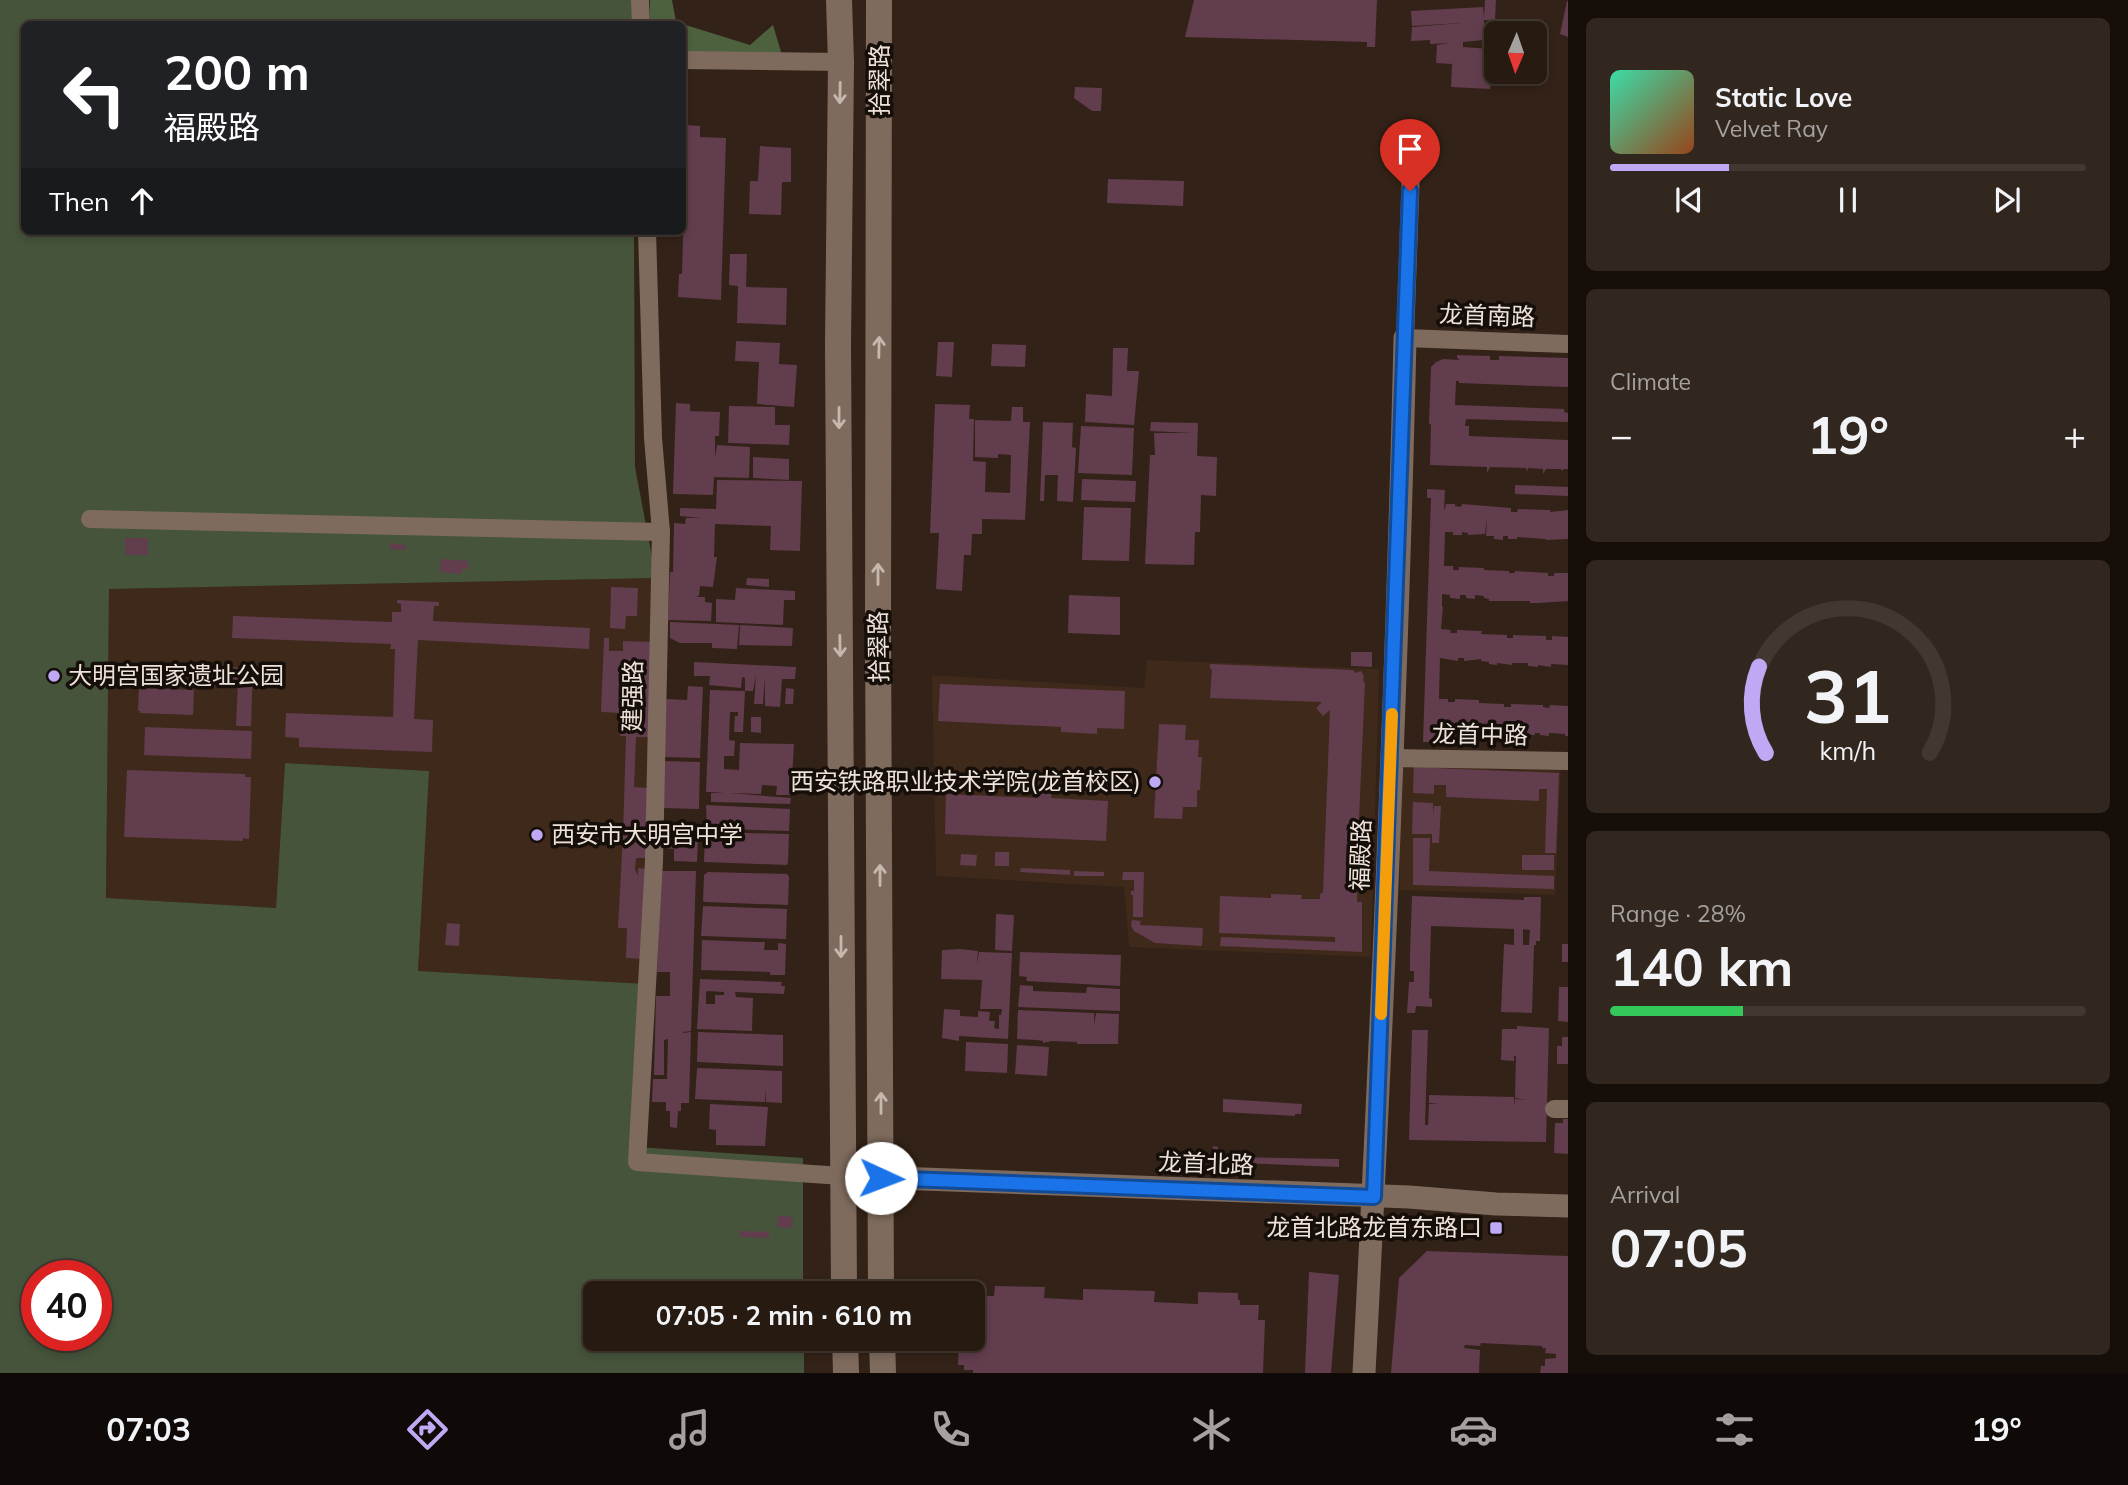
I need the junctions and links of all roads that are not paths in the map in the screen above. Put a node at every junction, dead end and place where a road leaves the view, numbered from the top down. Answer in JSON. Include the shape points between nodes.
{"nodes":[{"id":1,"x":640,"y":0,"type":"edge"},
{"id":2,"x":839,"y":0,"type":"edge"},
{"id":3,"x":879,"y":0,"type":"edge"},
{"id":4,"x":641,"y":21,"type":"edge"},
{"id":5,"x":686,"y":60,"type":"edge"},
{"id":6,"x":841,"y":62,"type":"junction"},
{"id":7,"x":1412,"y":143,"type":"dead end"},
{"id":8,"x":647,"y":235,"type":"edge"},
{"id":9,"x":1405,"y":338,"type":"junction"},
{"id":10,"x":1568,"y":344,"type":"edge"},
{"id":11,"x":90,"y":519,"type":"dead end"},
{"id":12,"x":661,"y":532,"type":"junction"},
{"id":13,"x":1391,"y":758,"type":"junction"},
{"id":14,"x":1568,"y":761,"type":"edge"},
{"id":15,"x":842,"y":1176,"type":"junction"},
{"id":16,"x":881,"y":1178,"type":"junction"},
{"id":17,"x":1374,"y":1197,"type":"junction"},
{"id":18,"x":1568,"y":1206,"type":"edge"},
{"id":19,"x":844,"y":1281,"type":"edge"},
{"id":20,"x":881,"y":1281,"type":"edge"},
{"id":21,"x":845,"y":1351,"type":"edge"},
{"id":22,"x":882,"y":1351,"type":"edge"},
{"id":23,"x":846,"y":1373,"type":"edge"},
{"id":24,"x":883,"y":1373,"type":"edge"},
{"id":25,"x":1364,"y":1373,"type":"edge"}],
"edges":[{"from":1,"to":4,"type":"street"},
{"from":2,"to":6,"type":"main road","name":"拾翠路"},
{"from":16,"to":3,"type":"main road","name":"拾翠路","one_way":true},
{"from":5,"to":6,"type":"street"},
{"from":6,"to":15,"type":"main road","name":"拾翠路","one_way":true},
{"from":7,"to":9,"type":"street"},
{"from":8,"to":12,"type":"street","name":"建强路","via":[[653,438]]},
{"from":9,"to":10,"type":"street","name":"龙首南路"},
{"from":9,"to":13,"type":"street","name":"福殿路"},
{"from":11,"to":12,"type":"street"},
{"from":12,"to":15,"type":"street","name":"建强路","via":[[654,861],[638,1162]]},
{"from":13,"to":14,"type":"street","name":"龙首中路"},
{"from":13,"to":17,"type":"street","name":"福殿路"},
{"from":15,"to":16,"type":"street","name":"龙首北路"},
{"from":15,"to":19,"type":"main road","name":"拾翠路"},
{"from":16,"to":17,"type":"street","name":"龙首北路"},
{"from":16,"to":20,"type":"main road","name":"拾翠路"},
{"from":17,"to":18,"type":"street","name":"龙首北路"},
{"from":17,"to":25,"type":"street","name":"福殿路"},
{"from":21,"to":23,"type":"main road"},
{"from":22,"to":24,"type":"main road"}]}
